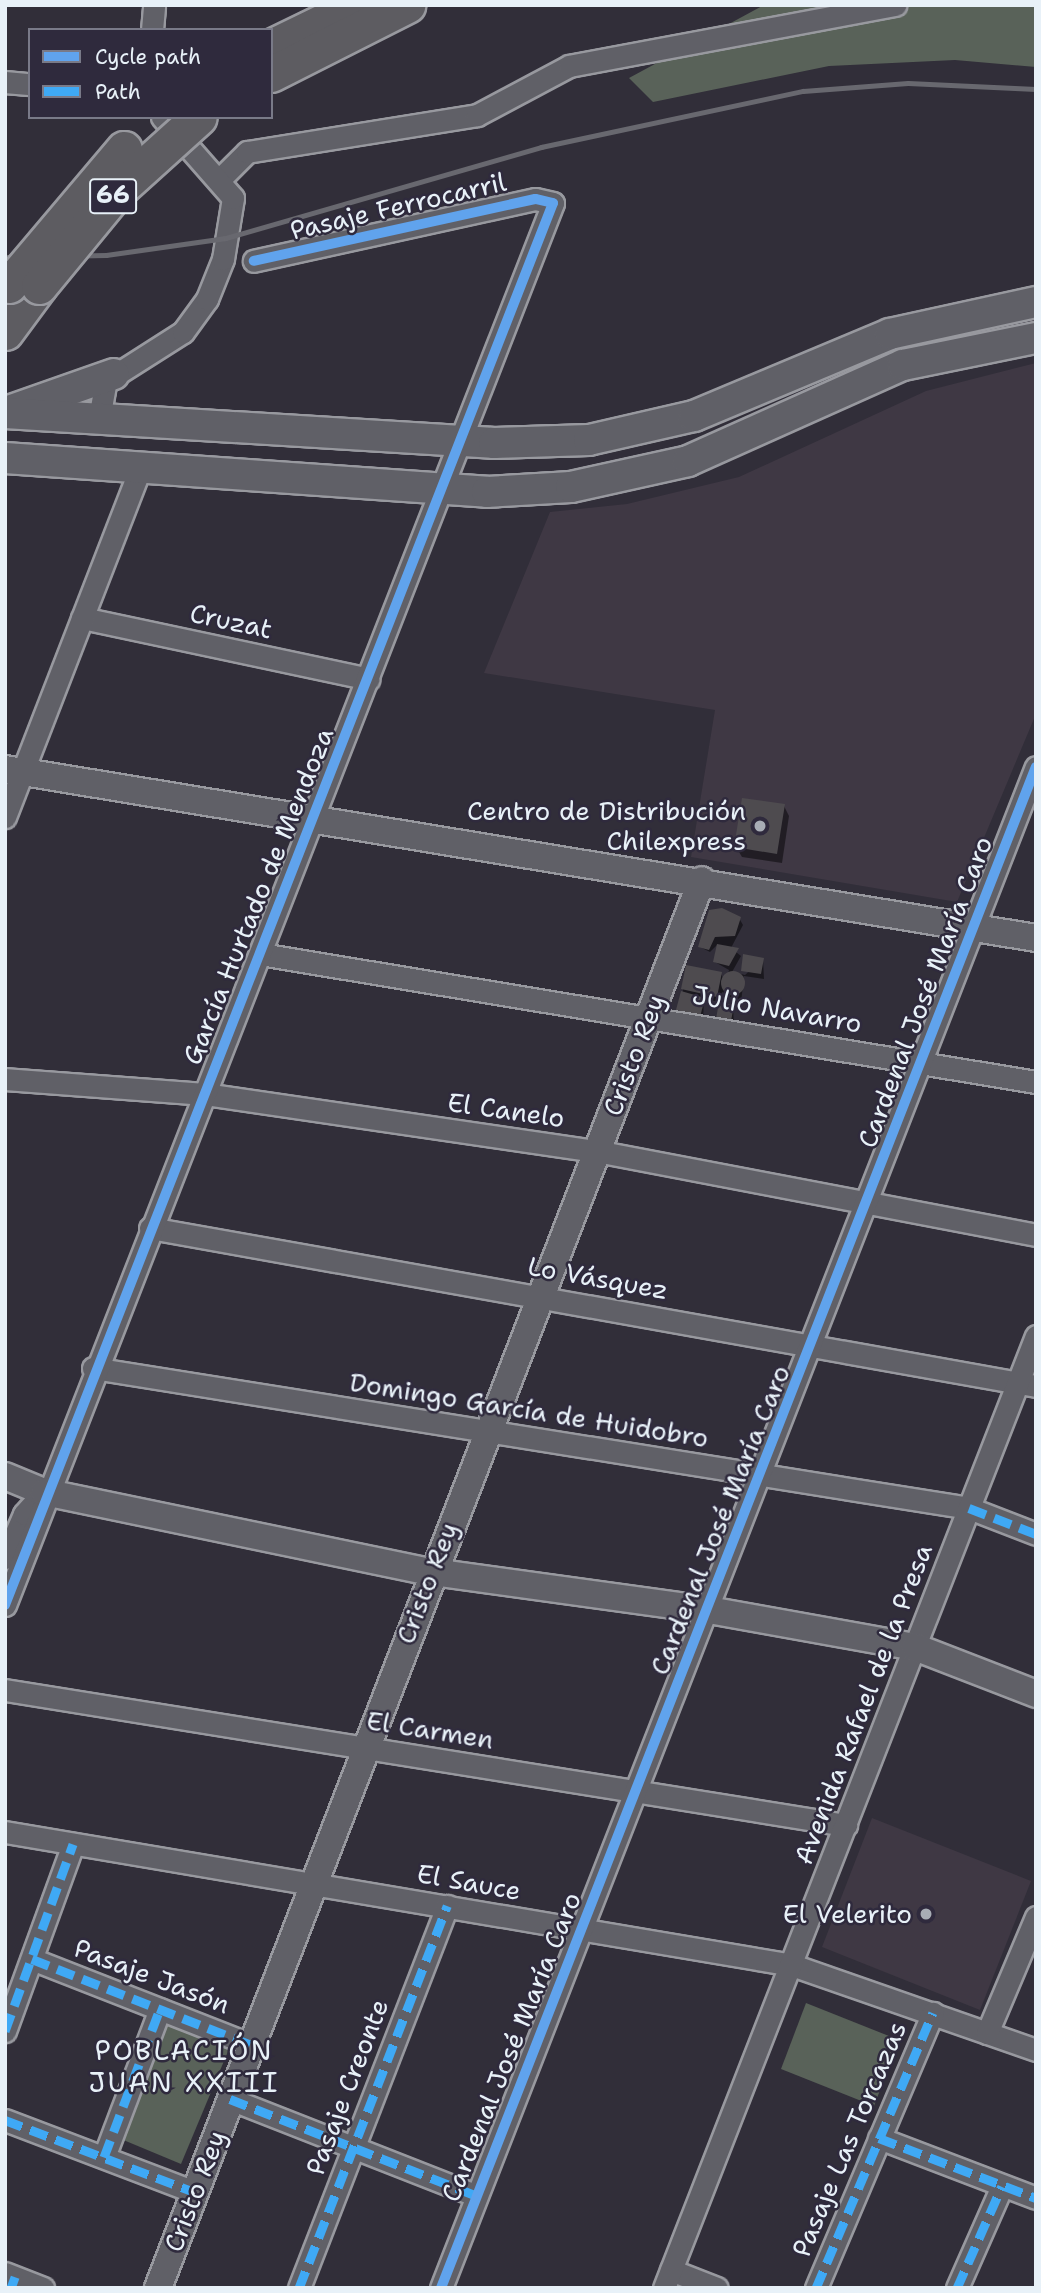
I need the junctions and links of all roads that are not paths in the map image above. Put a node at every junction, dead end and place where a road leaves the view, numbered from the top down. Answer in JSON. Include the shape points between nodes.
{"nodes":[{"id":1,"x":154,"y":5,"type":"edge"},
{"id":2,"x":356,"y":5,"type":"edge"},
{"id":3,"x":407,"y":5,"type":"edge"},
{"id":4,"x":895,"y":5,"type":"edge"},
{"id":5,"x":152,"y":28,"type":"edge"},
{"id":6,"x":273,"y":46,"type":"edge"},
{"id":7,"x":273,"y":73,"type":"edge"},
{"id":8,"x":5,"y":82,"type":"edge"},
{"id":9,"x":28,"y":84,"type":"edge"},
{"id":10,"x":160,"y":119,"type":"edge"},
{"id":11,"x":164,"y":119,"type":"edge"},
{"id":12,"x":197,"y":119,"type":"edge"},
{"id":13,"x":221,"y":178,"type":"junction"},
{"id":14,"x":553,"y":203,"type":"joint"},
{"id":15,"x":254,"y":261,"type":"dead end"},
{"id":16,"x":18,"y":287,"type":"edge"},
{"id":17,"x":1036,"y":302,"type":"edge"},
{"id":18,"x":5,"y":332,"type":"edge"},
{"id":19,"x":1036,"y":338,"type":"edge"},
{"id":20,"x":114,"y":374,"type":"junction"},
{"id":21,"x":5,"y":413,"type":"edge"},
{"id":22,"x":99,"y":419,"type":"junction"},
{"id":23,"x":461,"y":440,"type":"junction"},
{"id":24,"x":5,"y":458,"type":"edge"},
{"id":25,"x":140,"y":469,"type":"junction"},
{"id":26,"x":443,"y":489,"type":"junction"},
{"id":27,"x":82,"y":618,"type":"junction"},
{"id":28,"x":369,"y":678,"type":"junction"},
{"id":29,"x":1036,"y":767,"type":"edge"},
{"id":30,"x":14,"y":771,"type":"edge"},
{"id":31,"x":5,"y":817,"type":"edge"},
{"id":32,"x":314,"y":819,"type":"junction"},
{"id":33,"x":702,"y":880,"type":"junction"},
{"id":34,"x":970,"y":928,"type":"junction"},
{"id":35,"x":1036,"y":938,"type":"edge"},
{"id":36,"x":260,"y":954,"type":"junction"},
{"id":37,"x":649,"y":1016,"type":"junction"},
{"id":38,"x":921,"y":1063,"type":"junction"},
{"id":39,"x":5,"y":1079,"type":"edge"},
{"id":40,"x":1036,"y":1082,"type":"edge"},
{"id":41,"x":204,"y":1094,"type":"junction"},
{"id":42,"x":596,"y":1151,"type":"junction"},
{"id":43,"x":869,"y":1205,"type":"junction"},
{"id":44,"x":150,"y":1228,"type":"junction"},
{"id":45,"x":1036,"y":1236,"type":"edge"},
{"id":46,"x":540,"y":1296,"type":"junction"},
{"id":47,"x":1036,"y":1336,"type":"edge"},
{"id":48,"x":814,"y":1344,"type":"junction"},
{"id":49,"x":93,"y":1368,"type":"junction"},
{"id":50,"x":1027,"y":1383,"type":"edge"},
{"id":51,"x":487,"y":1431,"type":"junction"},
{"id":52,"x":5,"y":1476,"type":"edge"},
{"id":53,"x":762,"y":1476,"type":"junction"},
{"id":54,"x":44,"y":1492,"type":"junction"},
{"id":55,"x":969,"y":1508,"type":"junction"},
{"id":56,"x":1036,"y":1534,"type":"edge"},
{"id":57,"x":5,"y":1558,"type":"edge"},
{"id":58,"x":432,"y":1572,"type":"junction"},
{"id":59,"x":5,"y":1605,"type":"edge"},
{"id":60,"x":709,"y":1610,"type":"junction"},
{"id":61,"x":915,"y":1647,"type":"junction"},
{"id":62,"x":5,"y":1690,"type":"edge"},
{"id":63,"x":1036,"y":1694,"type":"edge"},
{"id":64,"x":363,"y":1748,"type":"junction"},
{"id":65,"x":637,"y":1792,"type":"junction"},
{"id":66,"x":846,"y":1825,"type":"junction"},
{"id":67,"x":5,"y":1832,"type":"edge"},
{"id":68,"x":73,"y":1844,"type":"junction"},
{"id":69,"x":313,"y":1883,"type":"junction"},
{"id":70,"x":447,"y":1906,"type":"junction"},
{"id":71,"x":1036,"y":1917,"type":"edge"},
{"id":72,"x":582,"y":1929,"type":"junction"},
{"id":73,"x":32,"y":1959,"type":"junction"},
{"id":74,"x":792,"y":1965,"type":"junction"},
{"id":75,"x":160,"y":2009,"type":"junction"},
{"id":76,"x":933,"y":2013,"type":"junction"},
{"id":77,"x":5,"y":2031,"type":"edge"},
{"id":78,"x":987,"y":2034,"type":"junction"},
{"id":79,"x":251,"y":2045,"type":"junction"},
{"id":80,"x":1036,"y":2050,"type":"edge"},
{"id":81,"x":230,"y":2099,"type":"junction"},
{"id":82,"x":5,"y":2120,"type":"edge"},
{"id":83,"x":880,"y":2138,"type":"junction"},
{"id":84,"x":353,"y":2148,"type":"junction"},
{"id":85,"x":104,"y":2157,"type":"junction"},
{"id":86,"x":1002,"y":2186,"type":"junction"},
{"id":87,"x":195,"y":2192,"type":"junction"},
{"id":88,"x":477,"y":2196,"type":"junction"},
{"id":89,"x":1036,"y":2198,"type":"edge"},
{"id":90,"x":11,"y":2279,"type":"edge"},
{"id":91,"x":668,"y":2279,"type":"edge"},
{"id":92,"x":43,"y":2288,"type":"edge"},
{"id":93,"x":158,"y":2288,"type":"edge"},
{"id":94,"x":299,"y":2288,"type":"edge"},
{"id":95,"x":441,"y":2288,"type":"edge"},
{"id":96,"x":717,"y":2288,"type":"edge"},
{"id":97,"x":816,"y":2288,"type":"edge"},
{"id":98,"x":957,"y":2288,"type":"edge"}],
"edges":[{"from":1,"to":5,"type":"street"},
{"from":2,"to":6,"type":"highway"},
{"from":3,"to":7,"type":"highway"},
{"from":4,"to":13,"type":"street","via":[[569,66],[477,115],[247,152]]},
{"from":8,"to":9,"type":"street"},
{"from":10,"to":16,"type":"highway","number":"66","bridge":true,"via":[[97,176]]},
{"from":11,"to":13,"type":"street"},
{"from":12,"to":16,"type":"highway","number":"66","bridge":true},
{"from":13,"to":20,"type":"street","via":[[233,198],[207,299],[168,346]]},
{"from":14,"to":15,"type":"street","name":"Pasaje Ferrocarril","via":[[535,199]]},
{"from":14,"to":23,"type":"street","name":"García Hurtado de Mendoza"},
{"from":16,"to":18,"type":"highway","number":"66"},
{"from":17,"to":23,"type":"main road","via":[[890,334],[727,404],[659,426],[554,443]]},
{"from":19,"to":26,"type":"main road","via":[[903,365],[745,439],[653,472],[529,491]]},
{"from":20,"to":21,"type":"main road"},
{"from":20,"to":22,"type":"street","via":[[102,389]]},
{"from":21,"to":22,"type":"main road"},
{"from":22,"to":23,"type":"main road"},
{"from":23,"to":26,"type":"street","name":"García Hurtado de Mendoza"},
{"from":24,"to":25,"type":"main road"},
{"from":25,"to":26,"type":"main road"},
{"from":25,"to":27,"type":"street"},
{"from":26,"to":28,"type":"street","name":"García Hurtado de Mendoza"},
{"from":27,"to":28,"type":"street","name":"Cruzat"},
{"from":27,"to":30,"type":"street"},
{"from":28,"to":32,"type":"street","name":"García Hurtado de Mendoza"},
{"from":29,"to":34,"type":"street","name":"Cardenal José María Caro"},
{"from":30,"to":31,"type":"street"},
{"from":30,"to":32,"type":"street"},
{"from":32,"to":33,"type":"street"},
{"from":32,"to":36,"type":"street","name":"García Hurtado de Mendoza"},
{"from":33,"to":34,"type":"street"},
{"from":33,"to":37,"type":"street","name":"Cristo Rey"},
{"from":34,"to":35,"type":"street"},
{"from":34,"to":38,"type":"street","name":"Cardenal José María Caro"},
{"from":36,"to":37,"type":"street","name":"Julio Navarro"},
{"from":36,"to":41,"type":"street","name":"García Hurtado de Mendoza"},
{"from":37,"to":38,"type":"street","name":"Julio Navarro"},
{"from":37,"to":42,"type":"street","name":"Cristo Rey"},
{"from":38,"to":40,"type":"street","name":"Julio Navarro"},
{"from":38,"to":43,"type":"street","name":"Cardenal José María Caro"},
{"from":39,"to":41,"type":"street","name":"El Canelo"},
{"from":41,"to":42,"type":"street","name":"El Canelo"},
{"from":41,"to":44,"type":"street","name":"García Hurtado de Mendoza"},
{"from":42,"to":43,"type":"street","name":"El Canelo"},
{"from":42,"to":46,"type":"street","name":"Cristo Rey"},
{"from":43,"to":45,"type":"street","name":"El Canelo"},
{"from":43,"to":48,"type":"street","name":"Cardenal José María Caro"},
{"from":44,"to":46,"type":"street","name":"Lo Vásquez"},
{"from":44,"to":49,"type":"street","name":"García Hurtado de Mendoza"},
{"from":46,"to":48,"type":"street","name":"Lo Vásquez"},
{"from":46,"to":51,"type":"street","name":"Cristo Rey"},
{"from":47,"to":50,"type":"street","name":"Avenida Rafael de la Presa"},
{"from":48,"to":50,"type":"street","name":"Lo Vásquez"},
{"from":48,"to":53,"type":"street","name":"Cardenal José María Caro"},
{"from":49,"to":51,"type":"street","name":"Domingo García de Huidobro"},
{"from":49,"to":54,"type":"street","name":"García Hurtado de Mendoza"},
{"from":50,"to":55,"type":"street","name":"Avenida Rafael de la Presa"},
{"from":51,"to":53,"type":"street","name":"Domingo García de Huidobro"},
{"from":51,"to":58,"type":"street","name":"Cristo Rey"},
{"from":52,"to":54,"type":"street"},
{"from":53,"to":55,"type":"street","name":"Domingo García de Huidobro"},
{"from":53,"to":60,"type":"street","name":"Cardenal José María Caro"},
{"from":54,"to":57,"type":"street","name":"García Hurtado de Mendoza","via":[[24,1514]]},
{"from":54,"to":58,"type":"street"},
{"from":54,"to":59,"type":"street","name":"García Hurtado de Mendoza","via":[[41,1519]]},
{"from":55,"to":56,"type":"street","name":"Domingo García de Huidobro"},
{"from":55,"to":61,"type":"street","name":"Avenida Rafael de la Presa"},
{"from":58,"to":60,"type":"street"},
{"from":58,"to":64,"type":"street","name":"Cristo Rey"},
{"from":60,"to":61,"type":"street"},
{"from":60,"to":65,"type":"street","name":"Cardenal José María Caro"},
{"from":61,"to":63,"type":"street"},
{"from":61,"to":66,"type":"street","name":"Avenida Rafael de la Presa"},
{"from":62,"to":64,"type":"street","name":"El Carmen"},
{"from":64,"to":65,"type":"street","name":"El Carmen"},
{"from":64,"to":69,"type":"street","name":"Cristo Rey"},
{"from":65,"to":66,"type":"street","name":"El Carmen"},
{"from":65,"to":72,"type":"street","name":"Cardenal José María Caro"},
{"from":66,"to":74,"type":"street","name":"Avenida Rafael de la Presa"},
{"from":67,"to":68,"type":"street","name":"El Sauce"},
{"from":68,"to":69,"type":"street","name":"El Sauce"},
{"from":68,"to":73,"type":"street"},
{"from":69,"to":70,"type":"street","name":"El Sauce"},
{"from":69,"to":79,"type":"street","name":"Cristo Rey"},
{"from":70,"to":72,"type":"street","name":"El Sauce"},
{"from":70,"to":84,"type":"street","name":"Pasaje Creonte"},
{"from":71,"to":78,"type":"street"},
{"from":72,"to":74,"type":"street","name":"El Sauce"},
{"from":72,"to":88,"type":"street","name":"Cardenal José María Caro"},
{"from":73,"to":75,"type":"street","name":"Pasaje Jasón"},
{"from":73,"to":77,"type":"street"},
{"from":74,"to":76,"type":"street","name":"El Sauce"},
{"from":74,"to":91,"type":"street","name":"Avenida Rafael de la Presa"},
{"from":75,"to":79,"type":"street","name":"Pasaje Jasón"},
{"from":75,"to":85,"type":"street"},
{"from":76,"to":78,"type":"street","name":"El Sauce"},
{"from":76,"to":83,"type":"street","name":"Pasaje Las Torcazas"},
{"from":78,"to":80,"type":"street","name":"El Sauce"},
{"from":79,"to":81,"type":"street","name":"Cristo Rey"},
{"from":81,"to":84,"type":"street"},
{"from":81,"to":87,"type":"street","name":"Cristo Rey"},
{"from":82,"to":85,"type":"street"},
{"from":83,"to":86,"type":"street"},
{"from":83,"to":97,"type":"street","name":"Pasaje Las Torcazas"},
{"from":84,"to":88,"type":"street"},
{"from":84,"to":94,"type":"street","name":"Pasaje Creonte"},
{"from":85,"to":87,"type":"street"},
{"from":86,"to":89,"type":"street"},
{"from":86,"to":98,"type":"street"},
{"from":87,"to":93,"type":"street","name":"Cristo Rey"},
{"from":88,"to":95,"type":"street","name":"Cardenal José María Caro"},
{"from":90,"to":92,"type":"street"},
{"from":91,"to":96,"type":"street"}]}
